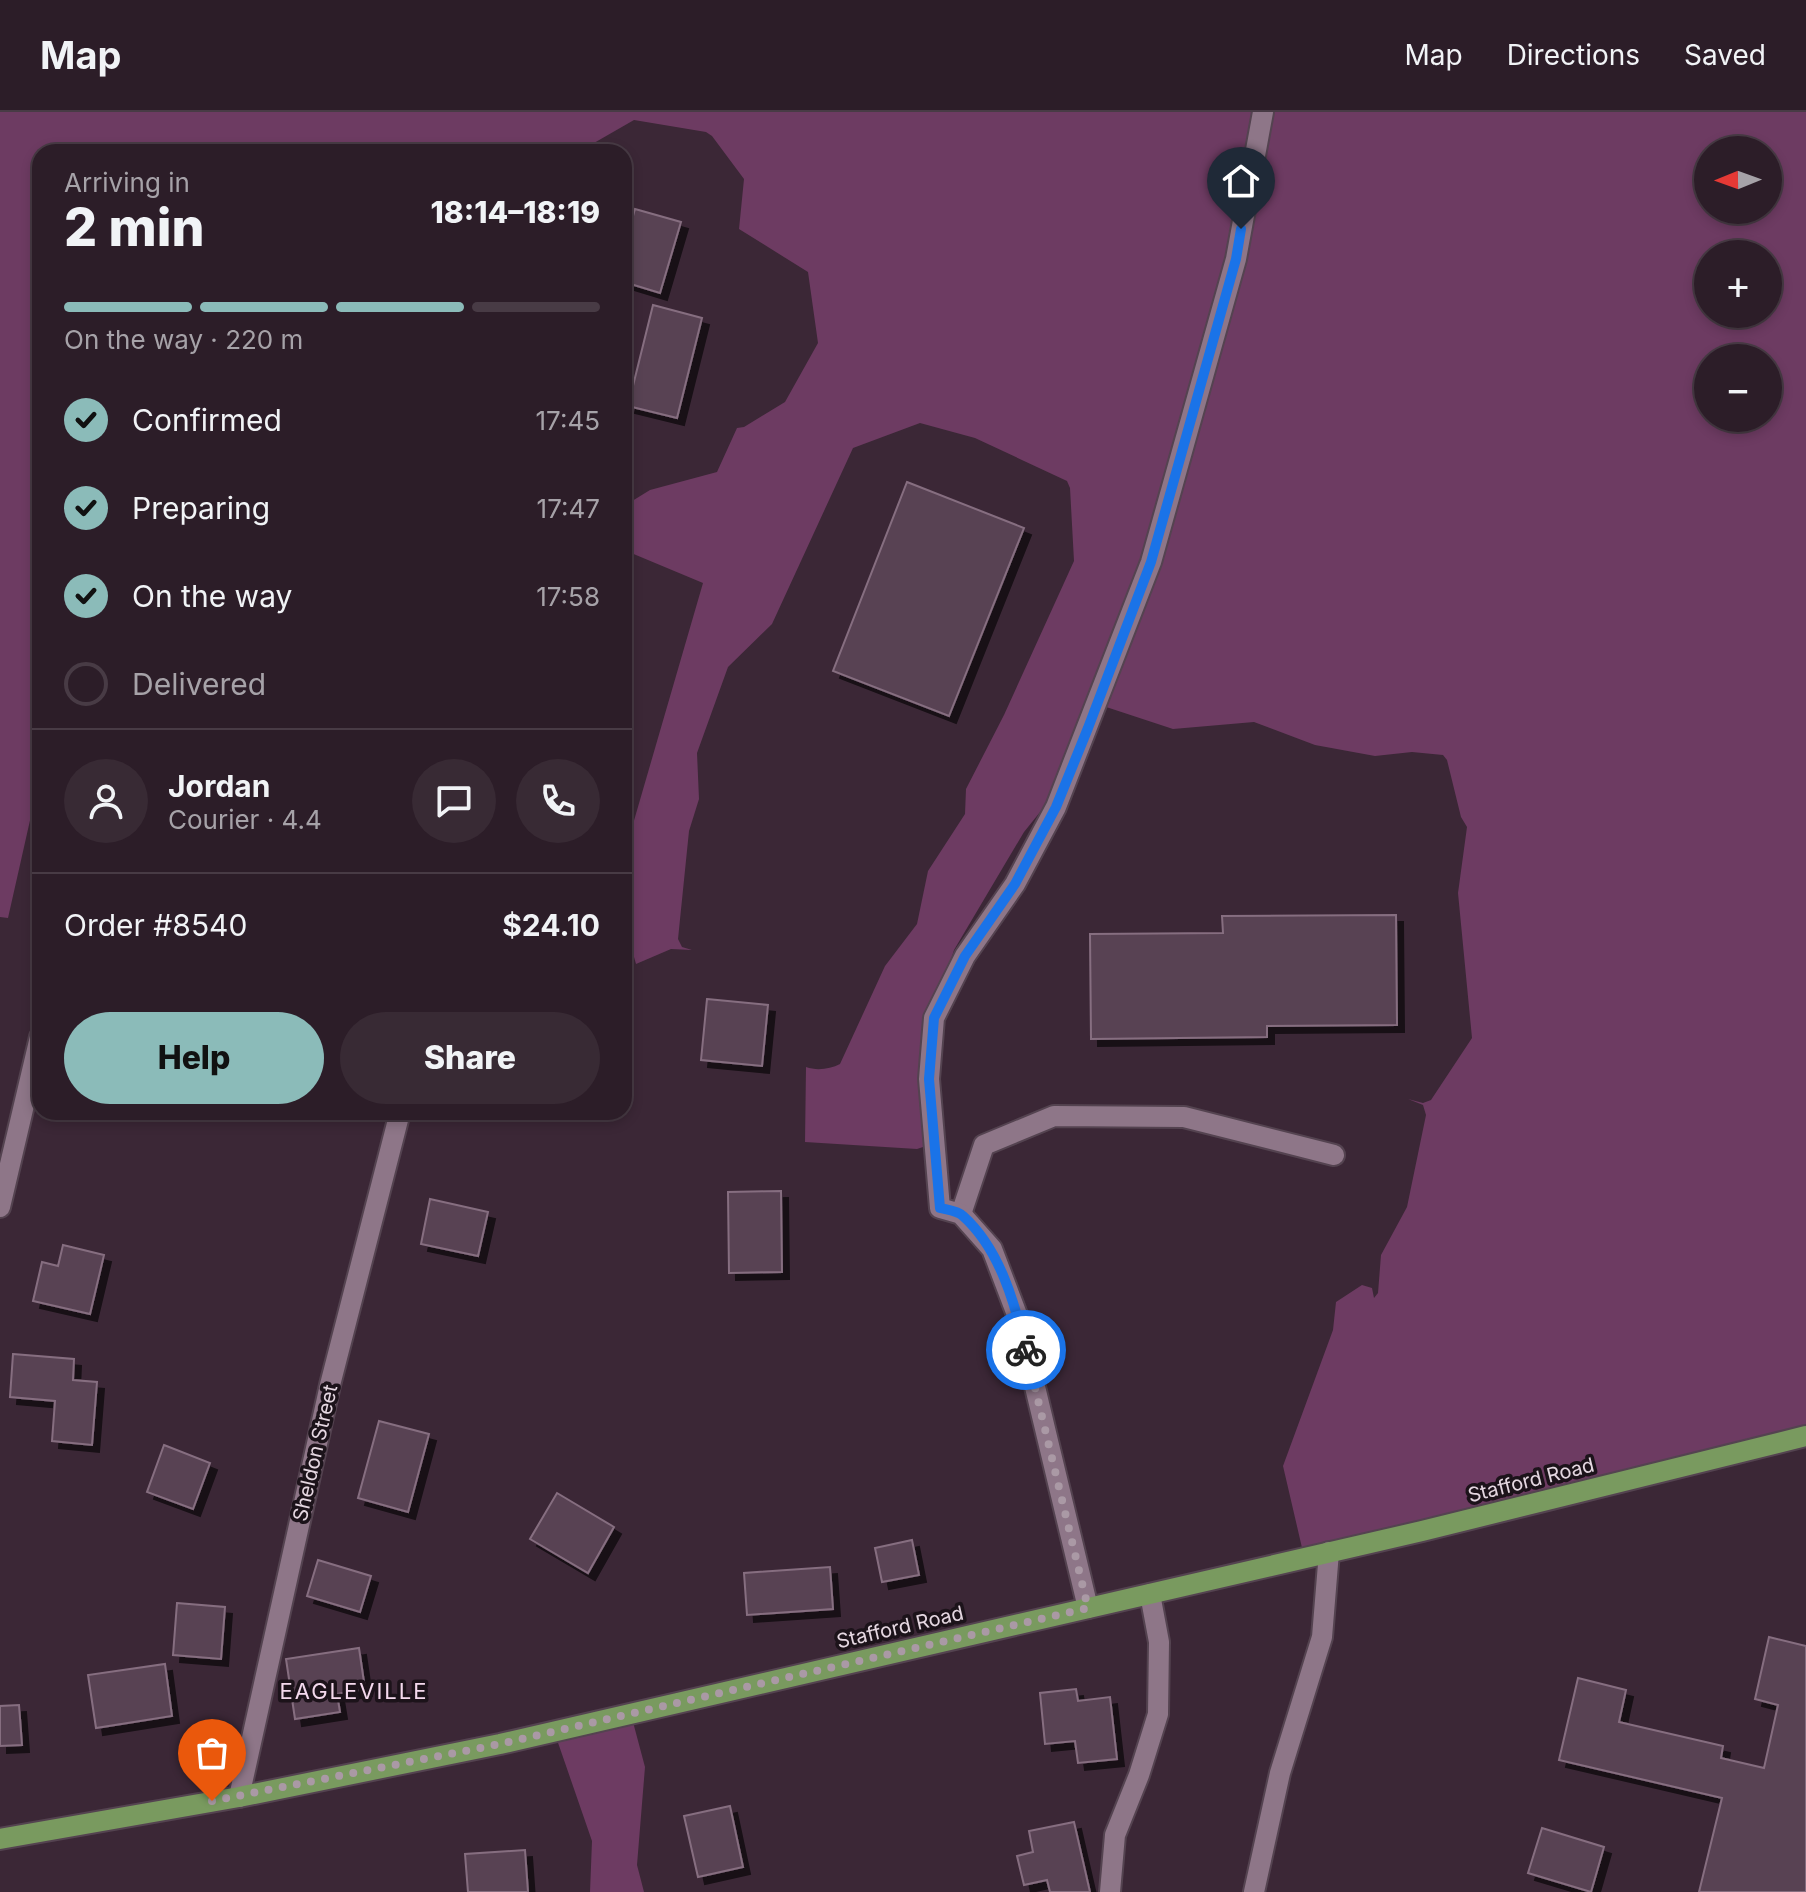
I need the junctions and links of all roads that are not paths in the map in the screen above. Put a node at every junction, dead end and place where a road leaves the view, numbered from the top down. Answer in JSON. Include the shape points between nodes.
{"nodes":[{"id":1,"x":1263,"y":112,"type":"edge"},
{"id":2,"x":32,"y":1071,"type":"edge"},
{"id":3,"x":398,"y":1120,"type":"edge"},
{"id":4,"x":1334,"y":1155,"type":"dead end"},
{"id":5,"x":0,"y":1207,"type":"edge"},
{"id":6,"x":961,"y":1214,"type":"junction"},
{"id":7,"x":1806,"y":1436,"type":"edge"},
{"id":8,"x":1329,"y":1552,"type":"junction"},
{"id":9,"x":1150,"y":1594,"type":"junction"},
{"id":10,"x":1088,"y":1608,"type":"junction"},
{"id":11,"x":239,"y":1797,"type":"junction"},
{"id":12,"x":0,"y":1839,"type":"edge"},
{"id":13,"x":1110,"y":1892,"type":"edge"},
{"id":14,"x":1254,"y":1892,"type":"edge"}],
"edges":[{"from":1,"to":6,"type":"street","via":[[1236,259],[1151,562],[1056,807],[1015,884],[965,956],[934,1018],[929,1079],[940,1208]]},
{"from":2,"to":5,"type":"street"},
{"from":3,"to":11,"type":"street","name":"Sheldon Street","via":[[330,1385]]},
{"from":4,"to":6,"type":"street","via":[[1184,1117],[1054,1116],[984,1145]]},
{"from":6,"to":10,"type":"street","via":[[992,1249],[1019,1320]]},
{"from":7,"to":8,"type":"main road","name":"Stafford Road"},
{"from":8,"to":9,"type":"main road","name":"Stafford Road"},
{"from":8,"to":14,"type":"street","via":[[1322,1637],[1280,1773]]},
{"from":9,"to":10,"type":"main road","name":"Stafford Road"},
{"from":9,"to":13,"type":"street","via":[[1159,1642],[1158,1714],[1115,1835]]},
{"from":10,"to":11,"type":"main road","name":"Stafford Road","via":[[500,1744]]},
{"from":11,"to":12,"type":"main road","name":"Stafford Road"}]}
